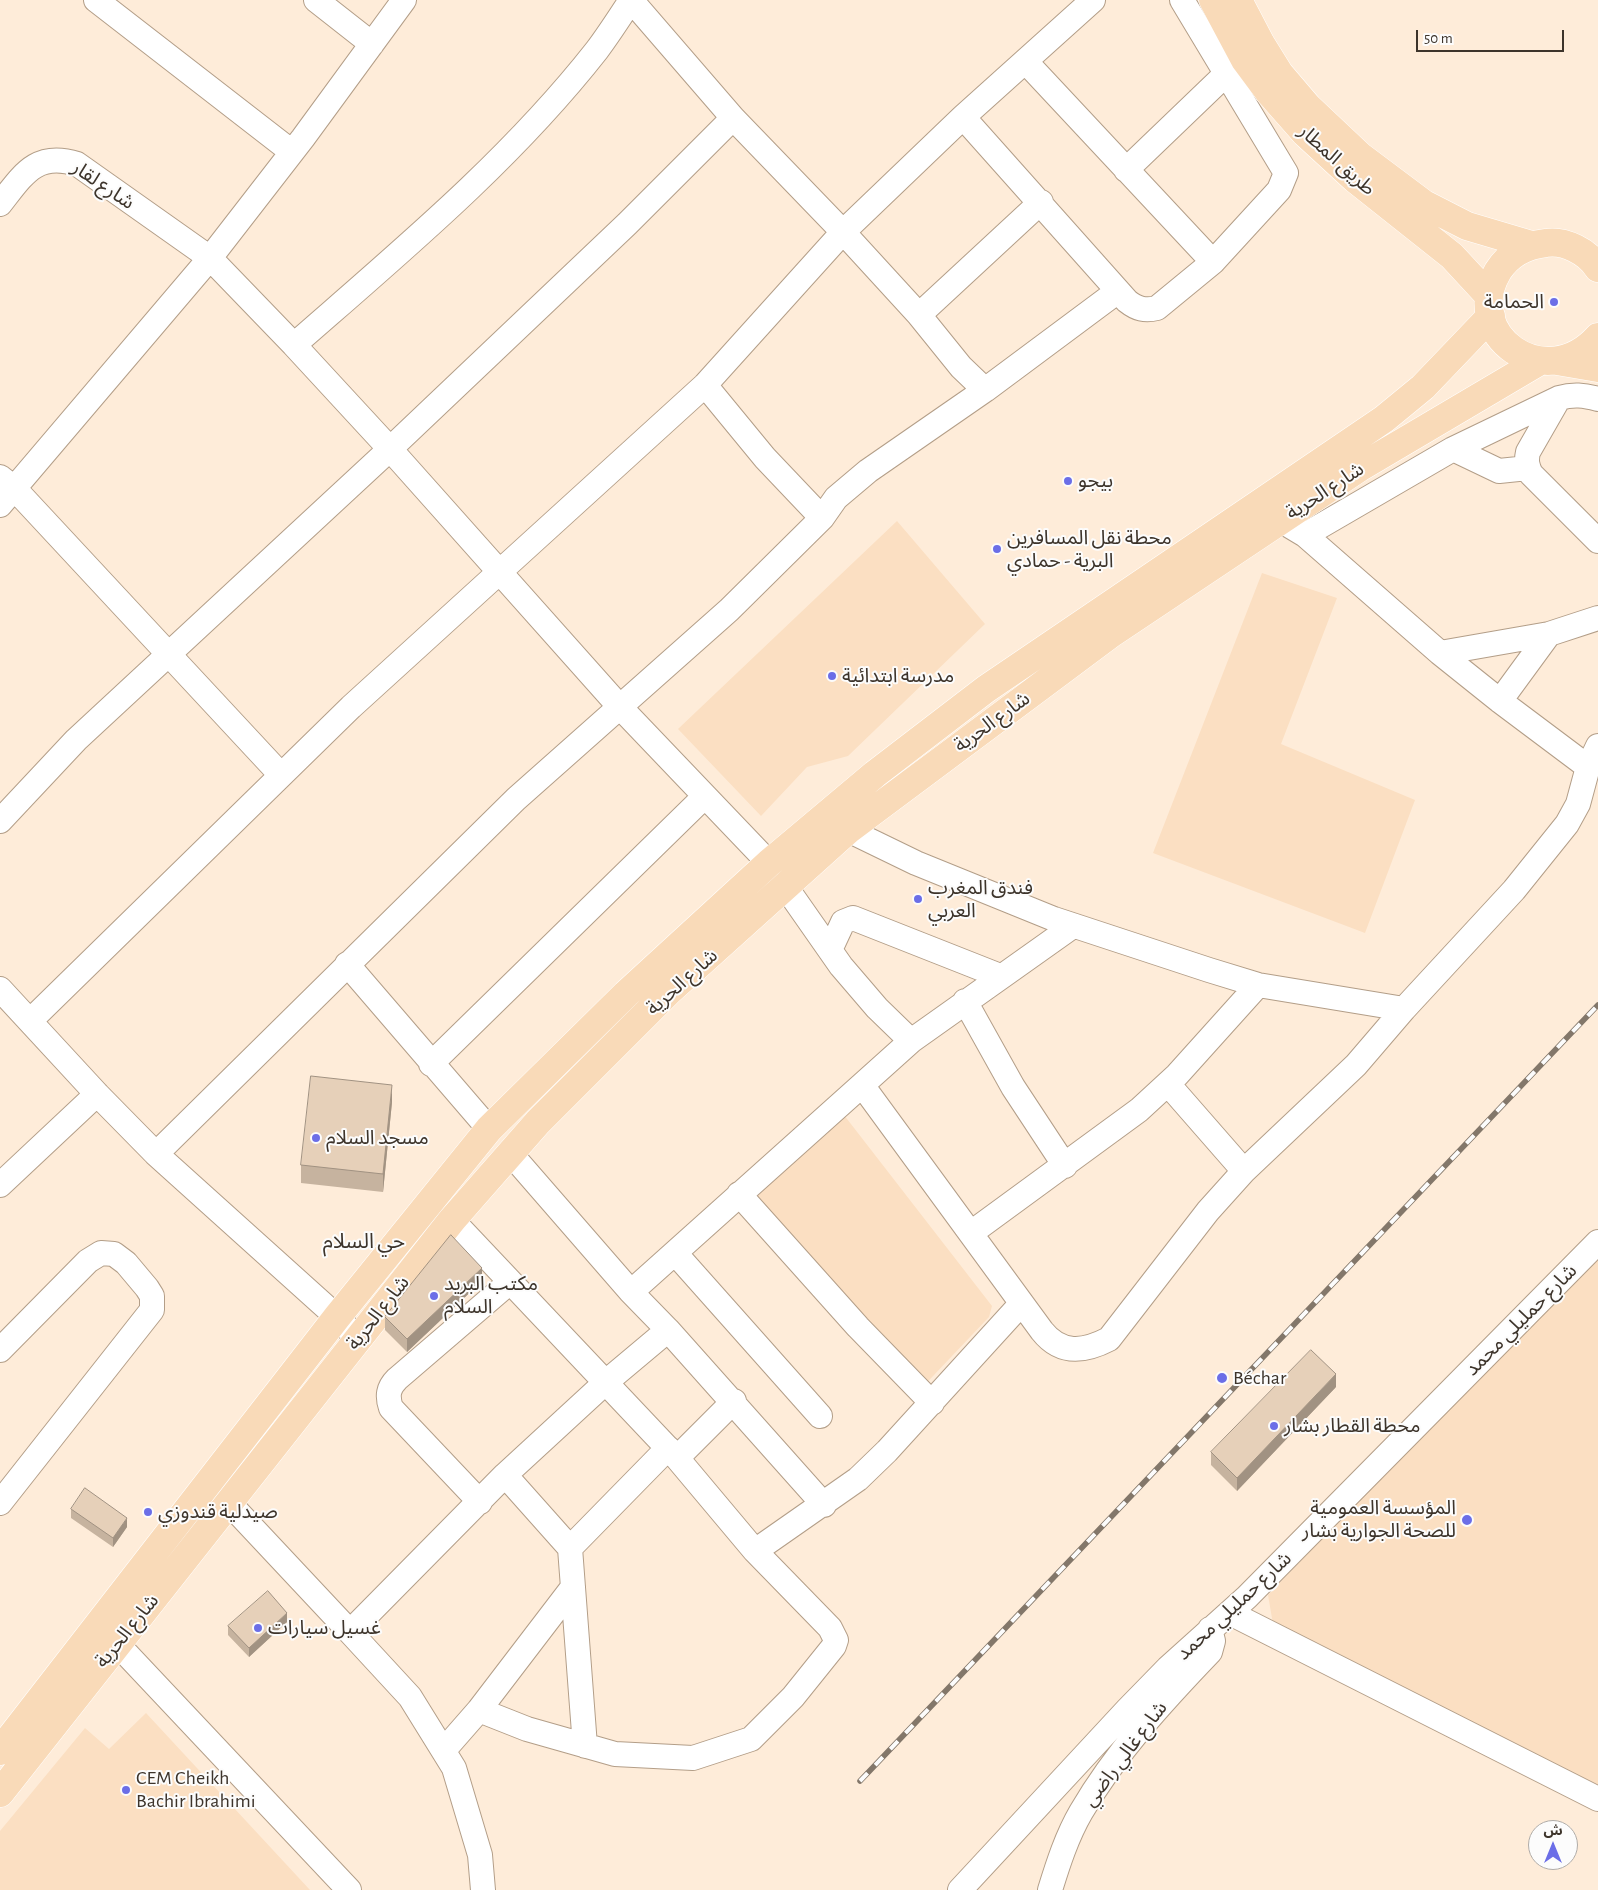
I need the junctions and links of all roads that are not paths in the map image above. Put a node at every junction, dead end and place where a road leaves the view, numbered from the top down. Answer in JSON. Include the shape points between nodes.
{"nodes":[{"id":1,"x":96,"y":0,"type":"edge"},
{"id":2,"x":316,"y":0,"type":"edge"},
{"id":3,"x":404,"y":0,"type":"edge"},
{"id":4,"x":631,"y":0,"type":"edge"},
{"id":5,"x":1093,"y":0,"type":"edge"},
{"id":6,"x":1182,"y":0,"type":"edge"},
{"id":7,"x":1213,"y":0,"type":"edge"},
{"id":8,"x":1238,"y":0,"type":"edge"},
{"id":9,"x":372,"y":44,"type":"junction"},
{"id":10,"x":1026,"y":62,"type":"junction"},
{"id":11,"x":1226,"y":74,"type":"junction"},
{"id":12,"x":963,"y":117,"type":"junction"},
{"id":13,"x":733,"y":118,"type":"junction"},
{"id":14,"x":292,"y":152,"type":"junction"},
{"id":15,"x":1126,"y":170,"type":"junction"},
{"id":16,"x":1041,"y":202,"type":"junction"},
{"id":17,"x":0,"y":204,"type":"edge"},
{"id":18,"x":843,"y":232,"type":"junction"},
{"id":19,"x":1531,"y":245,"type":"junction"},
{"id":20,"x":1592,"y":255,"type":"edge"},
{"id":21,"x":210,"y":258,"type":"junction"},
{"id":22,"x":1213,"y":262,"type":"junction"},
{"id":23,"x":1118,"y":291,"type":"junction"},
{"id":24,"x":1490,"y":306,"type":"junction"},
{"id":25,"x":919,"y":316,"type":"junction"},
{"id":26,"x":1598,"y":336,"type":"edge"},
{"id":27,"x":294,"y":345,"type":"junction"},
{"id":28,"x":1549,"y":361,"type":"junction"},
{"id":29,"x":1598,"y":368,"type":"edge"},
{"id":30,"x":705,"y":385,"type":"junction"},
{"id":31,"x":985,"y":390,"type":"junction"},
{"id":32,"x":1559,"y":398,"type":"junction"},
{"id":33,"x":1598,"y":399,"type":"edge"},
{"id":34,"x":390,"y":448,"type":"junction"},
{"id":35,"x":1453,"y":449,"type":"junction"},
{"id":36,"x":1528,"y":468,"type":"junction"},
{"id":37,"x":5,"y":490,"type":"edge"},
{"id":38,"x":822,"y":518,"type":"junction"},
{"id":39,"x":1280,"y":520,"type":"junction"},
{"id":40,"x":1305,"y":535,"type":"junction"},
{"id":41,"x":1598,"y":541,"type":"edge"},
{"id":42,"x":501,"y":572,"type":"junction"},
{"id":43,"x":1598,"y":618,"type":"edge"},
{"id":44,"x":1549,"y":634,"type":"junction"},
{"id":45,"x":170,"y":653,"type":"junction"},
{"id":46,"x":1440,"y":653,"type":"junction"},
{"id":47,"x":1500,"y":701,"type":"junction"},
{"id":48,"x":619,"y":706,"type":"junction"},
{"id":49,"x":1593,"y":756,"type":"edge"},
{"id":50,"x":282,"y":775,"type":"junction"},
{"id":51,"x":704,"y":797,"type":"junction"},
{"id":52,"x":0,"y":820,"type":"edge"},
{"id":53,"x":848,"y":830,"type":"junction"},
{"id":54,"x":769,"y":862,"type":"junction"},
{"id":55,"x":786,"y":887,"type":"junction"},
{"id":56,"x":1073,"y":926,"type":"junction"},
{"id":57,"x":830,"y":950,"type":"junction"},
{"id":58,"x":347,"y":964,"type":"junction"},
{"id":59,"x":1000,"y":976,"type":"junction"},
{"id":60,"x":1258,"y":984,"type":"junction"},
{"id":61,"x":0,"y":989,"type":"edge"},
{"id":62,"x":965,"y":1001,"type":"junction"},
{"id":63,"x":1404,"y":1009,"type":"junction"},
{"id":64,"x":30,"y":1022,"type":"junction"},
{"id":65,"x":910,"y":1041,"type":"junction"},
{"id":66,"x":432,"y":1064,"type":"junction"},
{"id":67,"x":1168,"y":1084,"type":"junction"},
{"id":68,"x":862,"y":1085,"type":"junction"},
{"id":69,"x":97,"y":1094,"type":"junction"},
{"id":70,"x":489,"y":1129,"type":"junction"},
{"id":71,"x":156,"y":1154,"type":"junction"},
{"id":72,"x":511,"y":1154,"type":"junction"},
{"id":73,"x":1065,"y":1166,"type":"junction"},
{"id":74,"x":1244,"y":1171,"type":"junction"},
{"id":75,"x":0,"y":1185,"type":"edge"},
{"id":76,"x":739,"y":1194,"type":"junction"},
{"id":77,"x":452,"y":1220,"type":"junction"},
{"id":78,"x":971,"y":1233,"type":"junction"},
{"id":79,"x":1598,"y":1242,"type":"edge"},
{"id":80,"x":675,"y":1253,"type":"junction"},
{"id":81,"x":510,"y":1282,"type":"junction"},
{"id":82,"x":631,"y":1292,"type":"junction"},
{"id":83,"x":1021,"y":1304,"type":"junction"},
{"id":84,"x":337,"y":1317,"type":"junction"},
{"id":85,"x":668,"y":1330,"type":"junction"},
{"id":86,"x":357,"y":1338,"type":"junction"},
{"id":87,"x":0,"y":1350,"type":"edge"},
{"id":88,"x":606,"y":1382,"type":"junction"},
{"id":89,"x":734,"y":1402,"type":"junction"},
{"id":90,"x":932,"y":1403,"type":"junction"},
{"id":91,"x":820,"y":1416,"type":"dead end"},
{"id":92,"x":672,"y":1453,"type":"junction"},
{"id":93,"x":504,"y":1475,"type":"junction"},
{"id":94,"x":480,"y":1502,"type":"junction"},
{"id":95,"x":0,"y":1503,"type":"edge"},
{"id":96,"x":230,"y":1504,"type":"junction"},
{"id":97,"x":824,"y":1505,"type":"junction"},
{"id":98,"x":570,"y":1548,"type":"junction"},
{"id":99,"x":755,"y":1551,"type":"junction"},
{"id":100,"x":572,"y":1587,"type":"junction"},
{"id":101,"x":1230,"y":1613,"type":"junction"},
{"id":102,"x":98,"y":1624,"type":"junction"},
{"id":103,"x":1210,"y":1629,"type":"junction"},
{"id":104,"x":350,"y":1632,"type":"junction"},
{"id":105,"x":116,"y":1644,"type":"junction"},
{"id":106,"x":479,"y":1710,"type":"junction"},
{"id":107,"x":585,"y":1746,"type":"junction"},
{"id":108,"x":0,"y":1750,"type":"edge"},
{"id":109,"x":444,"y":1750,"type":"junction"},
{"id":110,"x":0,"y":1794,"type":"edge"},
{"id":111,"x":1598,"y":1799,"type":"edge"},
{"id":112,"x":349,"y":1890,"type":"edge"},
{"id":113,"x":483,"y":1890,"type":"edge"},
{"id":114,"x":960,"y":1890,"type":"edge"},
{"id":115,"x":1050,"y":1890,"type":"edge"}],
"edges":[{"from":1,"to":14,"type":"street"},
{"from":2,"to":9,"type":"street"},
{"from":3,"to":9,"type":"street"},
{"from":4,"to":13,"type":"street"},
{"from":4,"to":27,"type":"street","via":[[597,50],[545,110],[477,179]]},
{"from":5,"to":10,"type":"street"},
{"from":6,"to":11,"type":"street"},
{"from":7,"to":24,"type":"main road","name":"طريق المطار","via":[[1245,60],[1305,133],[1355,179],[1452,256]]},
{"from":8,"to":19,"type":"main road","name":"طريق المطار","via":[[1279,73],[1308,108],[1360,156],[1424,204],[1467,226]]},
{"from":9,"to":14,"type":"street"},
{"from":10,"to":12,"type":"street"},
{"from":10,"to":15,"type":"street"},
{"from":11,"to":15,"type":"street"},
{"from":11,"to":22,"type":"street","via":[[1286,173],[1279,190]]},
{"from":12,"to":16,"type":"street"},
{"from":12,"to":18,"type":"street"},
{"from":13,"to":18,"type":"street"},
{"from":13,"to":34,"type":"street"},
{"from":14,"to":21,"type":"street"},
{"from":15,"to":22,"type":"street"},
{"from":16,"to":23,"type":"street"},
{"from":16,"to":25,"type":"street"},
{"from":17,"to":21,"type":"street","name":"شارع لقار","via":[[29,170],[42,161],[64,160],[77,164]]},
{"from":18,"to":25,"type":"street"},
{"from":18,"to":30,"type":"street"},
{"from":19,"to":20,"type":"main road","via":[[1561,244]]},
{"from":19,"to":24,"type":"main road","via":[[1503,264],[1494,279]]},
{"from":21,"to":27,"type":"street","name":"شارع لقار"},
{"from":21,"to":37,"type":"street"},
{"from":22,"to":23,"type":"street","via":[[1157,308],[1136,308]]},
{"from":23,"to":31,"type":"street"},
{"from":24,"to":28,"type":"main road","name":"طريق المطار","via":[[1497,332],[1508,346],[1523,356]]},
{"from":24,"to":54,"type":"main road","name":"شارع الحرية","via":[[1423,387],[1384,419],[986,689],[875,774]]},
{"from":25,"to":31,"type":"street"},
{"from":26,"to":28,"type":"main road","name":"شارع الحرية","via":[[1573,357]]},
{"from":27,"to":34,"type":"street","name":"شارع لقار"},
{"from":28,"to":29,"type":"main road","name":"طريق المطار"},
{"from":28,"to":39,"type":"main road","name":"شارع الحرية","via":[[1359,468]]},
{"from":30,"to":38,"type":"street","via":[[765,458]]},
{"from":30,"to":42,"type":"street"},
{"from":31,"to":38,"type":"street","via":[[868,471],[836,498]]},
{"from":32,"to":33,"type":"street","via":[[1582,395]]},
{"from":32,"to":35,"type":"street"},
{"from":32,"to":36,"type":"street","via":[[1528,452]]},
{"from":34,"to":42,"type":"street","name":"شارع لقار"},
{"from":34,"to":45,"type":"street"},
{"from":35,"to":36,"type":"street","via":[[1499,471]]},
{"from":35,"to":40,"type":"street"},
{"from":36,"to":41,"type":"street"},
{"from":37,"to":45,"type":"street"},
{"from":38,"to":48,"type":"street","via":[[729,610]]},
{"from":39,"to":40,"type":"street"},
{"from":39,"to":53,"type":"main road","name":"شارع الحرية","via":[[1112,633]]},
{"from":40,"to":46,"type":"street"},
{"from":42,"to":48,"type":"street","name":"شارع لقار"},
{"from":42,"to":50,"type":"street","via":[[412,650]]},
{"from":43,"to":44,"type":"street"},
{"from":44,"to":46,"type":"street"},
{"from":44,"to":47,"type":"street"},
{"from":45,"to":50,"type":"street"},
{"from":45,"to":52,"type":"street","via":[[76,740]]},
{"from":46,"to":47,"type":"street"},
{"from":47,"to":49,"type":"street"},
{"from":48,"to":51,"type":"street","name":"شارع لقار"},
{"from":48,"to":58,"type":"street","via":[[516,799]]},
{"from":49,"to":63,"type":"street","via":[[1578,804],[1567,824],[1514,890]]},
{"from":50,"to":64,"type":"street"},
{"from":51,"to":54,"type":"street","name":"شارع لقار"},
{"from":51,"to":66,"type":"street"},
{"from":53,"to":55,"type":"main road","name":"شارع الحرية"},
{"from":53,"to":56,"type":"street","via":[[916,863]]},
{"from":54,"to":55,"type":"street","name":"شارع لقار"},
{"from":54,"to":70,"type":"main road","name":"شارع الحرية","via":[[646,974]]},
{"from":55,"to":57,"type":"street","name":"شارع لقار"},
{"from":55,"to":72,"type":"main road","name":"شارع الحرية","via":[[669,991],[538,1122]]},
{"from":56,"to":59,"type":"street"},
{"from":56,"to":60,"type":"street"},
{"from":57,"to":59,"type":"street","via":[[843,922],[853,918]]},
{"from":57,"to":65,"type":"street","name":"شارع لقار","via":[[877,1008]]},
{"from":58,"to":66,"type":"street"},
{"from":58,"to":71,"type":"street"},
{"from":59,"to":62,"type":"street"},
{"from":60,"to":63,"type":"street"},
{"from":60,"to":67,"type":"street"},
{"from":61,"to":64,"type":"street"},
{"from":62,"to":65,"type":"street"},
{"from":62,"to":73,"type":"street","via":[[1013,1087]]},
{"from":63,"to":74,"type":"street","via":[[1356,1065]]},
{"from":64,"to":69,"type":"street"},
{"from":65,"to":68,"type":"street"},
{"from":66,"to":70,"type":"street"},
{"from":67,"to":73,"type":"street"},
{"from":67,"to":74,"type":"street"},
{"from":68,"to":76,"type":"street"},
{"from":68,"to":78,"type":"street"},
{"from":69,"to":71,"type":"street"},
{"from":69,"to":75,"type":"street"},
{"from":70,"to":84,"type":"main road","name":"شارع الحرية"},
{"from":71,"to":84,"type":"street"},
{"from":72,"to":77,"type":"main road","name":"شارع الحرية"},
{"from":72,"to":82,"type":"street"},
{"from":73,"to":78,"type":"street"},
{"from":74,"to":83,"type":"street","via":[[1208,1211],[1109,1339],[1094,1347],[1077,1350],[1051,1342]]},
{"from":76,"to":80,"type":"street"},
{"from":76,"to":90,"type":"street","via":[[858,1327]]},
{"from":77,"to":81,"type":"street"},
{"from":77,"to":86,"type":"main road","name":"شارع الحرية"},
{"from":78,"to":83,"type":"street"},
{"from":79,"to":101,"type":"street","name":"شارع حمليلي محمد"},
{"from":80,"to":82,"type":"street"},
{"from":80,"to":91,"type":"street"},
{"from":81,"to":88,"type":"street"},
{"from":81,"to":94,"type":"street","via":[[397,1379],[388,1398],[391,1408]]},
{"from":82,"to":85,"type":"street"},
{"from":83,"to":90,"type":"street"},
{"from":84,"to":86,"type":"street"},
{"from":84,"to":102,"type":"main road","name":"شارع الحرية"},
{"from":85,"to":88,"type":"street"},
{"from":85,"to":89,"type":"street"},
{"from":86,"to":96,"type":"main road","name":"شارع الحرية"},
{"from":87,"to":95,"type":"street","via":[[88,1261],[101,1253],[114,1254],[126,1263],[152,1296],[152,1310]]},
{"from":88,"to":92,"type":"street"},
{"from":88,"to":93,"type":"street"},
{"from":89,"to":92,"type":"street"},
{"from":89,"to":97,"type":"street"},
{"from":90,"to":97,"type":"street","via":[[858,1479]]},
{"from":92,"to":98,"type":"street"},
{"from":92,"to":99,"type":"street"},
{"from":93,"to":94,"type":"street"},
{"from":93,"to":98,"type":"street"},
{"from":94,"to":104,"type":"street"},
{"from":96,"to":104,"type":"street"},
{"from":96,"to":105,"type":"main road","name":"شارع الحرية"},
{"from":97,"to":99,"type":"street"},
{"from":98,"to":100,"type":"street"},
{"from":99,"to":107,"type":"street","via":[[834,1634],[834,1646],[793,1697],[751,1739],[692,1758],[615,1754]]},
{"from":100,"to":106,"type":"street"},
{"from":100,"to":107,"type":"street"},
{"from":101,"to":103,"type":"street","name":"شارع حمليلي محمد"},
{"from":101,"to":111,"type":"street"},
{"from":102,"to":105,"type":"street"},
{"from":102,"to":108,"type":"main road","name":"شارع الحرية"},
{"from":103,"to":114,"type":"street","name":"شارع حمليلي محمد","via":[[1127,1710]]},
{"from":103,"to":115,"type":"street","name":"شارع غالي راضي","via":[[1213,1641],[1210,1652],[1155,1710],[1116,1758],[1080,1814],[1058,1862]]},
{"from":104,"to":109,"type":"street","via":[[410,1697]]},
{"from":105,"to":110,"type":"main road","name":"شارع الحرية"},
{"from":105,"to":112,"type":"street"},
{"from":106,"to":107,"type":"street","via":[[527,1730]]},
{"from":106,"to":109,"type":"street"},
{"from":109,"to":113,"type":"street","via":[[454,1768],[480,1855]]}]}
